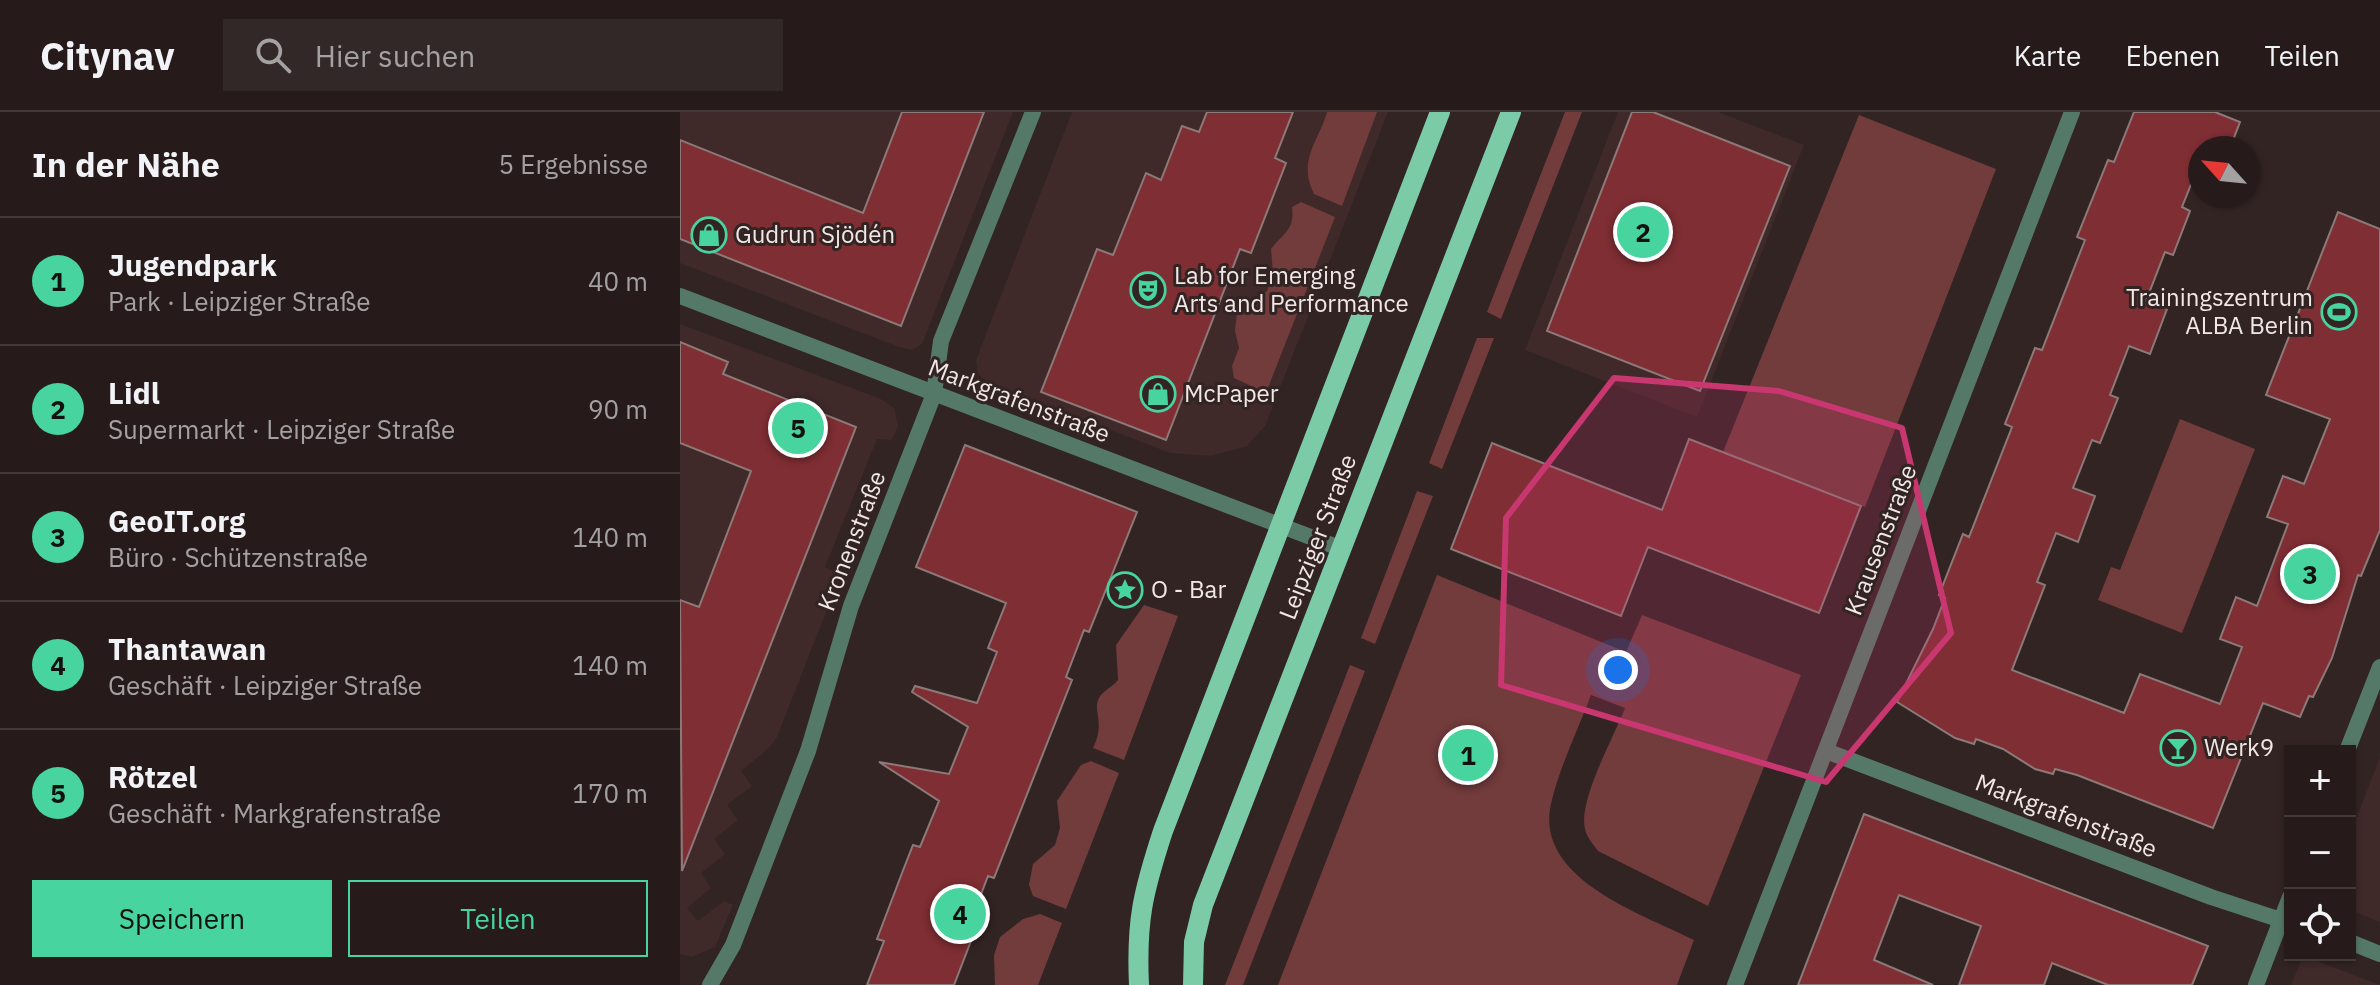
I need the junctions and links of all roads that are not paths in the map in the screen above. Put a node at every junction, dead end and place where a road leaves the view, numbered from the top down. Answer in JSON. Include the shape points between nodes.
{"nodes":[{"id":1,"x":1033,"y":112,"type":"edge"},
{"id":2,"x":1440,"y":112,"type":"edge"},
{"id":3,"x":1511,"y":112,"type":"edge"},
{"id":4,"x":2072,"y":112,"type":"edge"},
{"id":5,"x":680,"y":296,"type":"edge"},
{"id":6,"x":934,"y":394,"type":"junction"},
{"id":7,"x":1280,"y":526,"type":"junction"},
{"id":8,"x":1342,"y":549,"type":"junction"},
{"id":9,"x":2380,"y":667,"type":"edge"},
{"id":10,"x":2349,"y":745,"type":"edge"},
{"id":11,"x":1826,"y":751,"type":"junction"},
{"id":12,"x":2284,"y":920,"type":"edge"},
{"id":13,"x":2284,"y":925,"type":"edge"},
{"id":14,"x":2356,"y":944,"type":"edge"},
{"id":15,"x":2380,"y":954,"type":"edge"},
{"id":16,"x":710,"y":985,"type":"edge"},
{"id":17,"x":1139,"y":985,"type":"edge"},
{"id":18,"x":1193,"y":985,"type":"edge"},
{"id":19,"x":1735,"y":985,"type":"edge"},
{"id":20,"x":2256,"y":985,"type":"edge"}],
"edges":[{"from":1,"to":6,"type":"street","name":"Kronenstraße","via":[[941,341]]},
{"from":2,"to":7,"type":"main road","name":"Leipziger Straße"},
{"from":3,"to":8,"type":"main road","name":"Leipziger Straße"},
{"from":4,"to":11,"type":"street","name":"Krausenstraße"},
{"from":5,"to":6,"type":"street","name":"Markgrafenstraße"},
{"from":6,"to":7,"type":"street","name":"Markgrafenstraße"},
{"from":6,"to":16,"type":"street","name":"Kronenstraße","via":[[851,606],[808,751],[733,945]]},
{"from":7,"to":8,"type":"street","name":"Markgrafenstraße"},
{"from":7,"to":17,"type":"main road","name":"Leipziger Straße","via":[[1141,896]]},
{"from":8,"to":18,"type":"main road","name":"Leipziger Straße","via":[[1203,905],[1194,942]]},
{"from":9,"to":10,"type":"street"},
{"from":11,"to":12,"type":"street","name":"Markgrafenstraße"},
{"from":11,"to":19,"type":"street","name":"Krausenstraße"},
{"from":13,"to":20,"type":"street"},
{"from":14,"to":15,"type":"street"}]}
